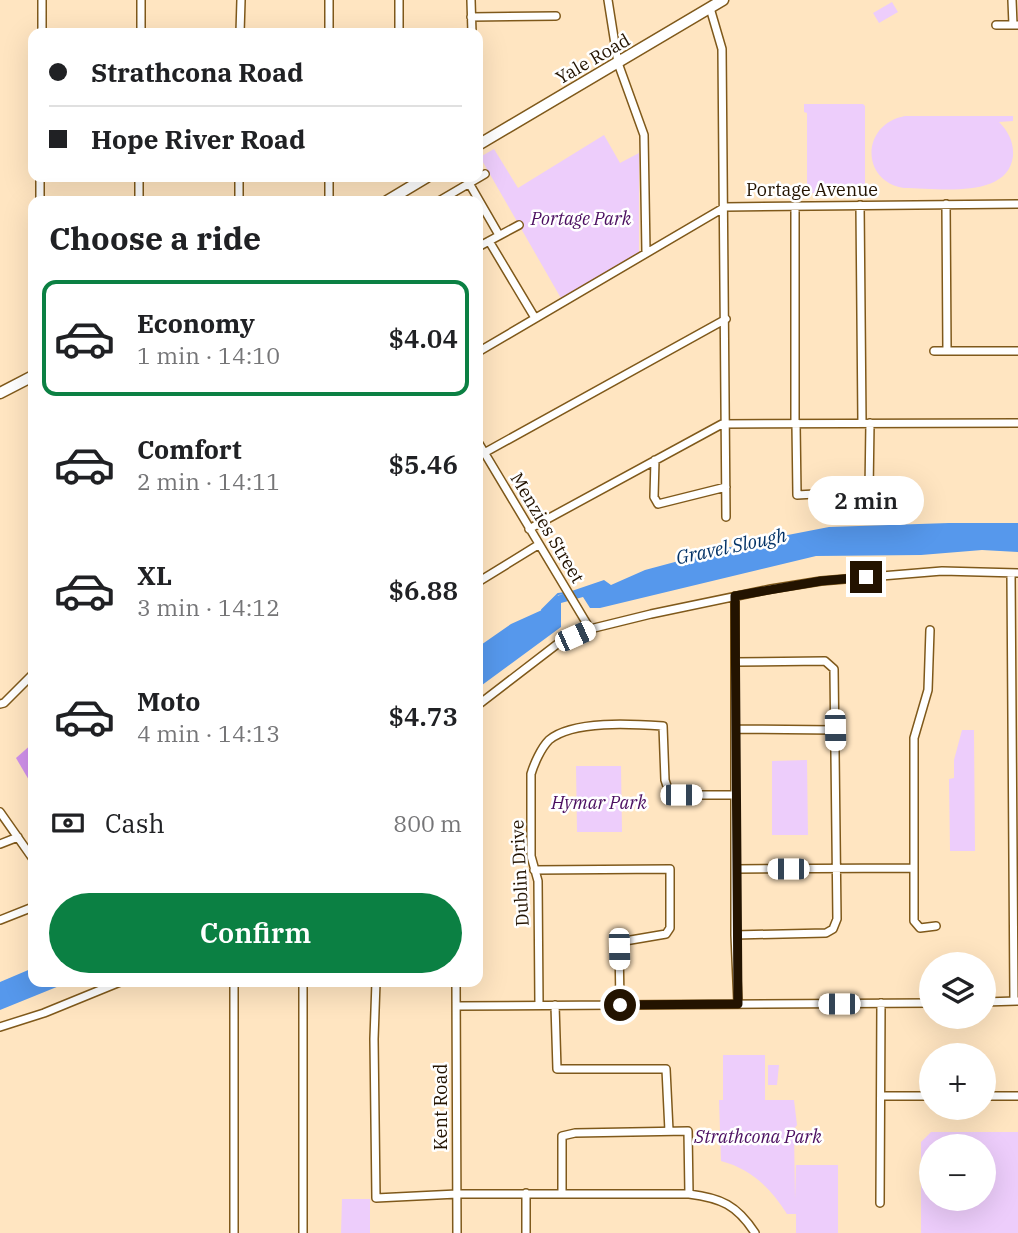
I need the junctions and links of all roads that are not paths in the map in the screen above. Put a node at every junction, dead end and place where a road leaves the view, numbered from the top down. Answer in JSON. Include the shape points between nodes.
{"nodes":[{"id":1,"x":42,"y":0,"type":"edge"},
{"id":2,"x":141,"y":0,"type":"edge"},
{"id":3,"x":240,"y":0,"type":"edge"},
{"id":4,"x":329,"y":0,"type":"edge"},
{"id":5,"x":399,"y":0,"type":"edge"},
{"id":6,"x":471,"y":0,"type":"edge"},
{"id":7,"x":608,"y":0,"type":"edge"},
{"id":8,"x":723,"y":0,"type":"edge"},
{"id":9,"x":1013,"y":0,"type":"edge"},
{"id":10,"x":710,"y":8,"type":"junction"},
{"id":11,"x":556,"y":16,"type":"dead end"},
{"id":12,"x":471,"y":17,"type":"junction"},
{"id":13,"x":996,"y":25,"type":"dead end"},
{"id":14,"x":1015,"y":25,"type":"edge"},
{"id":15,"x":42,"y":28,"type":"edge"},
{"id":16,"x":141,"y":28,"type":"edge"},
{"id":17,"x":240,"y":28,"type":"edge"},
{"id":18,"x":329,"y":28,"type":"edge"},
{"id":19,"x":399,"y":28,"type":"edge"},
{"id":20,"x":472,"y":28,"type":"edge"},
{"id":21,"x":618,"y":63,"type":"junction"},
{"id":22,"x":483,"y":136,"type":"edge"},
{"id":23,"x":488,"y":139,"type":"junction"},
{"id":24,"x":483,"y":142,"type":"edge"},
{"id":25,"x":419,"y":182,"type":"edge"},
{"id":26,"x":469,"y":183,"type":"joint"},
{"id":27,"x":395,"y":196,"type":"edge"},
{"id":28,"x":447,"y":196,"type":"edge"},
{"id":29,"x":476,"y":196,"type":"edge"},
{"id":30,"x":946,"y":204,"type":"junction"},
{"id":31,"x":1018,"y":204,"type":"edge"},
{"id":32,"x":860,"y":205,"type":"junction"},
{"id":33,"x":795,"y":206,"type":"junction"},
{"id":34,"x":483,"y":207,"type":"edge"},
{"id":35,"x":725,"y":207,"type":"junction"},
{"id":36,"x":519,"y":225,"type":"dead end"},
{"id":37,"x":499,"y":235,"type":"junction"},
{"id":38,"x":489,"y":241,"type":"junction"},
{"id":39,"x":483,"y":244,"type":"edge"},
{"id":40,"x":646,"y":252,"type":"junction"},
{"id":41,"x":535,"y":318,"type":"junction"},
{"id":42,"x":726,"y":319,"type":"junction"},
{"id":43,"x":483,"y":349,"type":"edge"},
{"id":44,"x":934,"y":351,"type":"dead end"},
{"id":45,"x":947,"y":351,"type":"junction"},
{"id":46,"x":1018,"y":351,"type":"edge"},
{"id":47,"x":28,"y":379,"type":"edge"},
{"id":48,"x":0,"y":393,"type":"edge"},
{"id":49,"x":1018,"y":423,"type":"edge"},
{"id":50,"x":726,"y":424,"type":"junction"},
{"id":51,"x":796,"y":424,"type":"junction"},
{"id":52,"x":866,"y":424,"type":"junction"},
{"id":53,"x":484,"y":453,"type":"joint"},
{"id":54,"x":655,"y":460,"type":"junction"},
{"id":55,"x":726,"y":487,"type":"junction"},
{"id":56,"x":726,"y":517,"type":"dead end"},
{"id":57,"x":529,"y":529,"type":"junction"},
{"id":58,"x":538,"y":545,"type":"junction"},
{"id":59,"x":1015,"y":573,"type":"edge"},
{"id":60,"x":483,"y":579,"type":"edge"},
{"id":61,"x":735,"y":596,"type":"junction"},
{"id":62,"x":590,"y":629,"type":"junction"},
{"id":63,"x":930,"y":630,"type":"dead end"},
{"id":64,"x":735,"y":662,"type":"junction"},
{"id":65,"x":28,"y":679,"type":"edge"},
{"id":66,"x":483,"y":701,"type":"edge"},
{"id":67,"x":0,"y":704,"type":"edge"},
{"id":68,"x":735,"y":729,"type":"junction"},
{"id":69,"x":835,"y":730,"type":"junction"},
{"id":70,"x":735,"y":795,"type":"junction"},
{"id":71,"x":0,"y":811,"type":"edge"},
{"id":72,"x":18,"y":837,"type":"junction"},
{"id":73,"x":0,"y":844,"type":"edge"},
{"id":74,"x":28,"y":852,"type":"edge"},
{"id":75,"x":1015,"y":858,"type":"edge"},
{"id":76,"x":914,"y":868,"type":"junction"},
{"id":77,"x":735,"y":869,"type":"junction"},
{"id":78,"x":837,"y":869,"type":"junction"},
{"id":79,"x":534,"y":870,"type":"junction"},
{"id":80,"x":28,"y":909,"type":"edge"},
{"id":81,"x":0,"y":920,"type":"edge"},
{"id":82,"x":936,"y":926,"type":"dead end"},
{"id":83,"x":736,"y":935,"type":"junction"},
{"id":84,"x":108,"y":987,"type":"edge"},
{"id":85,"x":234,"y":987,"type":"edge"},
{"id":86,"x":303,"y":987,"type":"edge"},
{"id":87,"x":376,"y":987,"type":"edge"},
{"id":88,"x":456,"y":987,"type":"edge"},
{"id":89,"x":1016,"y":1001,"type":"edge"},
{"id":90,"x":996,"y":1002,"type":"edge"},
{"id":91,"x":881,"y":1003,"type":"junction"},
{"id":92,"x":919,"y":1003,"type":"edge"},
{"id":93,"x":738,"y":1004,"type":"junction"},
{"id":94,"x":539,"y":1005,"type":"junction"},
{"id":95,"x":555,"y":1005,"type":"junction"},
{"id":96,"x":620,"y":1005,"type":"junction"},
{"id":97,"x":457,"y":1006,"type":"junction"},
{"id":98,"x":0,"y":1027,"type":"edge"},
{"id":99,"x":881,"y":1096,"type":"junction"},
{"id":100,"x":919,"y":1096,"type":"edge"},
{"id":101,"x":996,"y":1096,"type":"edge"},
{"id":102,"x":1018,"y":1096,"type":"edge"},
{"id":103,"x":669,"y":1132,"type":"junction"},
{"id":104,"x":526,"y":1193,"type":"junction"},
{"id":105,"x":562,"y":1193,"type":"junction"},
{"id":106,"x":457,"y":1194,"type":"junction"},
{"id":107,"x":689,"y":1194,"type":"junction"},
{"id":108,"x":880,"y":1203,"type":"dead end"},
{"id":109,"x":234,"y":1233,"type":"edge"},
{"id":110,"x":303,"y":1233,"type":"edge"},
{"id":111,"x":457,"y":1233,"type":"edge"},
{"id":112,"x":527,"y":1233,"type":"edge"},
{"id":113,"x":755,"y":1233,"type":"edge"}],
"edges":[{"from":1,"to":15,"type":"street"},
{"from":2,"to":16,"type":"street"},
{"from":3,"to":17,"type":"street"},
{"from":4,"to":18,"type":"street"},
{"from":5,"to":19,"type":"street"},
{"from":6,"to":12,"type":"street"},
{"from":7,"to":21,"type":"street"},
{"from":8,"to":10,"type":"main road","name":"Yale Road"},
{"from":9,"to":14,"type":"street"},
{"from":10,"to":21,"type":"main road","name":"Yale Road"},
{"from":10,"to":35,"type":"street","via":[[722,49]]},
{"from":11,"to":12,"type":"street"},
{"from":12,"to":20,"type":"street"},
{"from":13,"to":14,"type":"street"},
{"from":21,"to":23,"type":"main road","name":"Yale Road"},
{"from":21,"to":40,"type":"street","via":[[644,135]]},
{"from":22,"to":23,"type":"main road"},
{"from":23,"to":24,"type":"main road","name":"Yale Road"},
{"from":25,"to":27,"type":"main road"},
{"from":26,"to":28,"type":"street"},
{"from":26,"to":29,"type":"street"},
{"from":30,"to":31,"type":"street","name":"Portage Avenue"},
{"from":30,"to":32,"type":"street","name":"Portage Avenue"},
{"from":30,"to":45,"type":"street"},
{"from":32,"to":33,"type":"street","name":"Portage Avenue"},
{"from":32,"to":52,"type":"street"},
{"from":33,"to":35,"type":"street","name":"Portage Avenue"},
{"from":33,"to":51,"type":"street"},
{"from":34,"to":37,"type":"street"},
{"from":35,"to":40,"type":"street","name":"Portage Avenue"},
{"from":35,"to":42,"type":"street"},
{"from":36,"to":37,"type":"street"},
{"from":37,"to":38,"type":"street"},
{"from":38,"to":39,"type":"street"},
{"from":38,"to":41,"type":"street"},
{"from":40,"to":41,"type":"street","name":"Portage Avenue"},
{"from":41,"to":43,"type":"street","name":"Portage Avenue"},
{"from":42,"to":50,"type":"street"},
{"from":42,"to":53,"type":"street"},
{"from":44,"to":45,"type":"street"},
{"from":45,"to":46,"type":"street"},
{"from":47,"to":48,"type":"main road"},
{"from":49,"to":52,"type":"street"},
{"from":50,"to":51,"type":"street"},
{"from":50,"to":54,"type":"street"},
{"from":50,"to":55,"type":"street"},
{"from":51,"to":52,"type":"street"},
{"from":51,"to":52,"type":"street","via":[[797,495],[869,491]]},
{"from":53,"to":57,"type":"street","name":"Menzies Street"},
{"from":54,"to":55,"type":"street","via":[[654,497],[658,504]]},
{"from":54,"to":57,"type":"street"},
{"from":55,"to":56,"type":"street"},
{"from":57,"to":58,"type":"street","name":"Menzies Street"},
{"from":58,"to":60,"type":"street"},
{"from":58,"to":62,"type":"street","name":"Menzies Street"},
{"from":59,"to":61,"type":"street","via":[[907,573]]},
{"from":59,"to":75,"type":"street"},
{"from":61,"to":62,"type":"street"},
{"from":61,"to":64,"type":"street"},
{"from":62,"to":66,"type":"street","via":[[560,642]]},
{"from":63,"to":76,"type":"street","via":[[928,690],[914,738]]},
{"from":64,"to":68,"type":"street"},
{"from":64,"to":69,"type":"street","via":[[825,662],[835,669]]},
{"from":65,"to":67,"type":"street"},
{"from":68,"to":69,"type":"street"},
{"from":68,"to":70,"type":"street"},
{"from":69,"to":78,"type":"street"},
{"from":70,"to":77,"type":"street"},
{"from":70,"to":79,"type":"street","name":"Dublin Drive","via":[[681,795],[668,789],[663,726],[601,725],[570,730],[549,740],[531,774]]},
{"from":71,"to":72,"type":"street"},
{"from":72,"to":73,"type":"street"},
{"from":72,"to":74,"type":"street"},
{"from":75,"to":89,"type":"street"},
{"from":76,"to":78,"type":"street"},
{"from":76,"to":82,"type":"street","via":[[914,921],[920,928]]},
{"from":77,"to":78,"type":"street"},
{"from":77,"to":83,"type":"street"},
{"from":78,"to":83,"type":"street","via":[[834,929],[826,933]]},
{"from":79,"to":94,"type":"street","name":"Dublin Drive","via":[[538,881]]},
{"from":79,"to":96,"type":"street","via":[[670,869],[670,928],[666,934],[619,942]]},
{"from":80,"to":81,"type":"street"},
{"from":83,"to":93,"type":"street"},
{"from":84,"to":98,"type":"street"},
{"from":85,"to":109,"type":"street"},
{"from":86,"to":110,"type":"street"},
{"from":87,"to":106,"type":"street","via":[[376,1198]]},
{"from":88,"to":97,"type":"street","name":"Kent Road"},
{"from":89,"to":90,"type":"street"},
{"from":91,"to":92,"type":"street"},
{"from":91,"to":93,"type":"street"},
{"from":91,"to":99,"type":"street"},
{"from":93,"to":96,"type":"street"},
{"from":94,"to":95,"type":"street"},
{"from":94,"to":97,"type":"street"},
{"from":95,"to":96,"type":"street"},
{"from":95,"to":103,"type":"street","via":[[557,1069],[666,1069]]},
{"from":97,"to":106,"type":"street","name":"Kent Road"},
{"from":99,"to":100,"type":"street"},
{"from":99,"to":108,"type":"street"},
{"from":101,"to":102,"type":"street"},
{"from":103,"to":105,"type":"street","via":[[562,1136]]},
{"from":103,"to":107,"type":"street","via":[[688,1132]]},
{"from":104,"to":105,"type":"street"},
{"from":104,"to":106,"type":"street"},
{"from":104,"to":112,"type":"street"},
{"from":105,"to":107,"type":"street"},
{"from":106,"to":111,"type":"street","name":"Kent Road"},
{"from":107,"to":113,"type":"street","via":[[715,1197],[732,1206]]}]}
